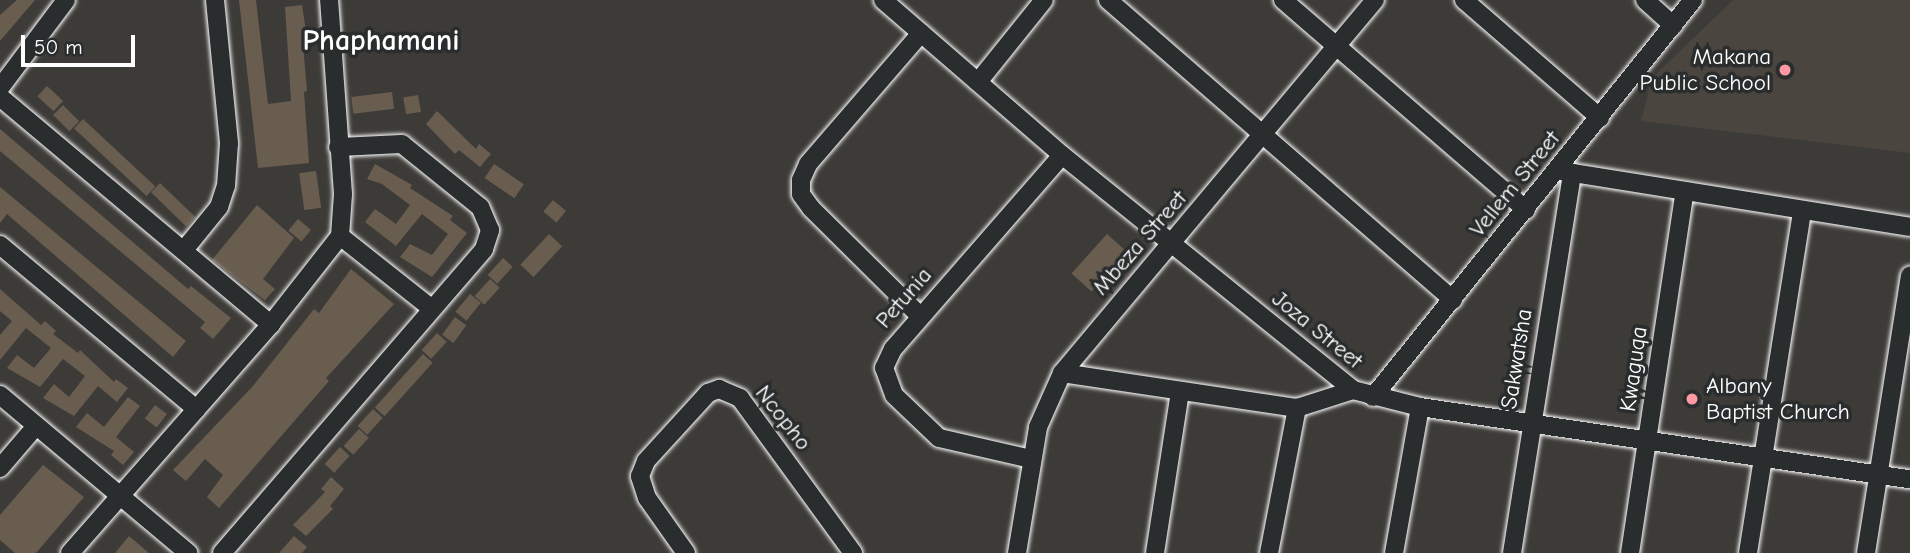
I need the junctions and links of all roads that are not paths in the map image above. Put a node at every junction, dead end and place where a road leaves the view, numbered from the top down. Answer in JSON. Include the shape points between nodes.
{"nodes":[{"id":1,"x":66,"y":0,"type":"edge"},
{"id":2,"x":215,"y":0,"type":"edge"},
{"id":3,"x":329,"y":0,"type":"edge"},
{"id":4,"x":883,"y":0,"type":"edge"},
{"id":5,"x":1044,"y":0,"type":"edge"},
{"id":6,"x":1108,"y":0,"type":"edge"},
{"id":7,"x":1283,"y":0,"type":"edge"},
{"id":8,"x":1375,"y":0,"type":"edge"},
{"id":9,"x":1464,"y":0,"type":"edge"},
{"id":10,"x":1645,"y":0,"type":"edge"},
{"id":11,"x":1693,"y":0,"type":"edge"},
{"id":12,"x":1673,"y":24,"type":"junction"},
{"id":13,"x":921,"y":33,"type":"junction"},
{"id":14,"x":1338,"y":46,"type":"junction"},
{"id":15,"x":978,"y":82,"type":"junction"},
{"id":16,"x":0,"y":88,"type":"edge"},
{"id":17,"x":0,"y":97,"type":"edge"},
{"id":18,"x":1600,"y":118,"type":"junction"},
{"id":19,"x":1264,"y":136,"type":"junction"},
{"id":20,"x":338,"y":147,"type":"junction"},
{"id":21,"x":1062,"y":155,"type":"junction"},
{"id":22,"x":1565,"y":172,"type":"junction"},
{"id":23,"x":1685,"y":191,"type":"junction"},
{"id":24,"x":1526,"y":210,"type":"junction"},
{"id":25,"x":1802,"y":211,"type":"junction"},
{"id":26,"x":1910,"y":227,"type":"edge"},
{"id":27,"x":341,"y":236,"type":"junction"},
{"id":28,"x":1171,"y":244,"type":"junction"},
{"id":29,"x":0,"y":245,"type":"edge"},
{"id":30,"x":184,"y":250,"type":"junction"},
{"id":31,"x":1910,"y":275,"type":"edge"},
{"id":32,"x":1452,"y":300,"type":"junction"},
{"id":33,"x":431,"y":308,"type":"junction"},
{"id":34,"x":920,"y":316,"type":"junction"},
{"id":35,"x":271,"y":324,"type":"junction"},
{"id":36,"x":1062,"y":373,"type":"junction"},
{"id":37,"x":1353,"y":390,"type":"junction"},
{"id":38,"x":1180,"y":392,"type":"junction"},
{"id":39,"x":0,"y":396,"type":"edge"},
{"id":40,"x":1373,"y":397,"type":"junction"},
{"id":41,"x":1420,"y":407,"type":"junction"},
{"id":42,"x":1297,"y":408,"type":"junction"},
{"id":43,"x":196,"y":409,"type":"junction"},
{"id":44,"x":1532,"y":425,"type":"junction"},
{"id":45,"x":36,"y":426,"type":"junction"},
{"id":46,"x":1648,"y":443,"type":"junction"},
{"id":47,"x":1762,"y":458,"type":"junction"},
{"id":48,"x":1031,"y":459,"type":"junction"},
{"id":49,"x":0,"y":468,"type":"edge"},
{"id":50,"x":1878,"y":474,"type":"junction"},
{"id":51,"x":1910,"y":479,"type":"edge"},
{"id":52,"x":119,"y":495,"type":"junction"},
{"id":53,"x":69,"y":553,"type":"edge"},
{"id":54,"x":188,"y":553,"type":"edge"},
{"id":55,"x":222,"y":553,"type":"edge"},
{"id":56,"x":686,"y":553,"type":"edge"},
{"id":57,"x":853,"y":553,"type":"edge"},
{"id":58,"x":1017,"y":553,"type":"edge"},
{"id":59,"x":1155,"y":553,"type":"edge"},
{"id":60,"x":1269,"y":553,"type":"edge"},
{"id":61,"x":1394,"y":553,"type":"edge"},
{"id":62,"x":1512,"y":553,"type":"edge"},
{"id":63,"x":1630,"y":553,"type":"edge"},
{"id":64,"x":1748,"y":553,"type":"edge"},
{"id":65,"x":1866,"y":553,"type":"edge"}],
"edges":[{"from":1,"to":16,"type":"street"},
{"from":2,"to":30,"type":"street","via":[[229,143],[226,186],[219,208]]},
{"from":3,"to":20,"type":"street"},
{"from":4,"to":13,"type":"street","name":"Joza Street"},
{"from":5,"to":15,"type":"street"},
{"from":6,"to":19,"type":"street"},
{"from":7,"to":14,"type":"street"},
{"from":8,"to":14,"type":"street","name":"Mbeza Street"},
{"from":9,"to":18,"type":"street"},
{"from":10,"to":12,"type":"street"},
{"from":11,"to":12,"type":"street","name":"Vellem Street"},
{"from":12,"to":18,"type":"street","name":"Vellem Street"},
{"from":13,"to":15,"type":"street","name":"Joza Street"},
{"from":13,"to":34,"type":"street","via":[[808,164],[800,180],[801,194],[811,208]]},
{"from":14,"to":19,"type":"street","name":"Mbeza Street"},
{"from":14,"to":24,"type":"street"},
{"from":15,"to":21,"type":"street","name":"Joza Street"},
{"from":17,"to":30,"type":"street"},
{"from":18,"to":22,"type":"street","name":"Vellem Street"},
{"from":19,"to":28,"type":"street","name":"Mbeza Street"},
{"from":19,"to":32,"type":"street"},
{"from":20,"to":27,"type":"street","via":[[344,216]]},
{"from":20,"to":33,"type":"street","via":[[402,144],[480,206],[489,220],[484,249]]},
{"from":21,"to":28,"type":"street","name":"Joza Street"},
{"from":21,"to":34,"type":"street","name":"Petunia"},
{"from":22,"to":23,"type":"street"},
{"from":22,"to":24,"type":"street","name":"Vellem Street"},
{"from":22,"to":44,"type":"street","name":"Sakwatsha"},
{"from":23,"to":25,"type":"street"},
{"from":23,"to":46,"type":"street","name":"Kwaguqa"},
{"from":24,"to":32,"type":"street","name":"Vellem Street"},
{"from":25,"to":26,"type":"street"},
{"from":25,"to":47,"type":"street"},
{"from":27,"to":33,"type":"street"},
{"from":27,"to":35,"type":"street"},
{"from":28,"to":36,"type":"street","name":"Mbeza Street"},
{"from":28,"to":37,"type":"street","name":"Joza Street"},
{"from":29,"to":43,"type":"street"},
{"from":30,"to":35,"type":"street"},
{"from":31,"to":50,"type":"street"},
{"from":32,"to":40,"type":"street","name":"Vellem Street"},
{"from":33,"to":55,"type":"street"},
{"from":34,"to":48,"type":"street","name":"Petunia","via":[[884,368],[894,395],[939,438]]},
{"from":35,"to":43,"type":"street"},
{"from":36,"to":38,"type":"street"},
{"from":36,"to":48,"type":"street","name":"Mbeza Street","via":[[1046,401]]},
{"from":37,"to":40,"type":"street","name":"Joza Street"},
{"from":37,"to":42,"type":"street"},
{"from":38,"to":42,"type":"street"},
{"from":38,"to":59,"type":"street"},
{"from":39,"to":45,"type":"street"},
{"from":40,"to":41,"type":"street","name":"Joza Street"},
{"from":41,"to":44,"type":"street","name":"Joza Street"},
{"from":41,"to":61,"type":"street"},
{"from":42,"to":60,"type":"street"},
{"from":43,"to":52,"type":"street"},
{"from":44,"to":46,"type":"street","name":"Joza Street"},
{"from":44,"to":62,"type":"street","name":"Sakwatsha"},
{"from":45,"to":49,"type":"street"},
{"from":45,"to":52,"type":"street"},
{"from":46,"to":47,"type":"street","name":"Joza Street"},
{"from":46,"to":63,"type":"street","name":"Kwaguqa"},
{"from":47,"to":50,"type":"street","name":"Joza Street"},
{"from":47,"to":64,"type":"street"},
{"from":48,"to":58,"type":"street","name":"Mbeza Street"},
{"from":50,"to":51,"type":"street","name":"Joza Street"},
{"from":50,"to":65,"type":"street"},
{"from":52,"to":53,"type":"street"},
{"from":52,"to":54,"type":"street"},
{"from":56,"to":57,"type":"street","name":"Ncopho","via":[[647,498],[640,476],[646,461],[708,393],[719,389],[740,398]]}]}
